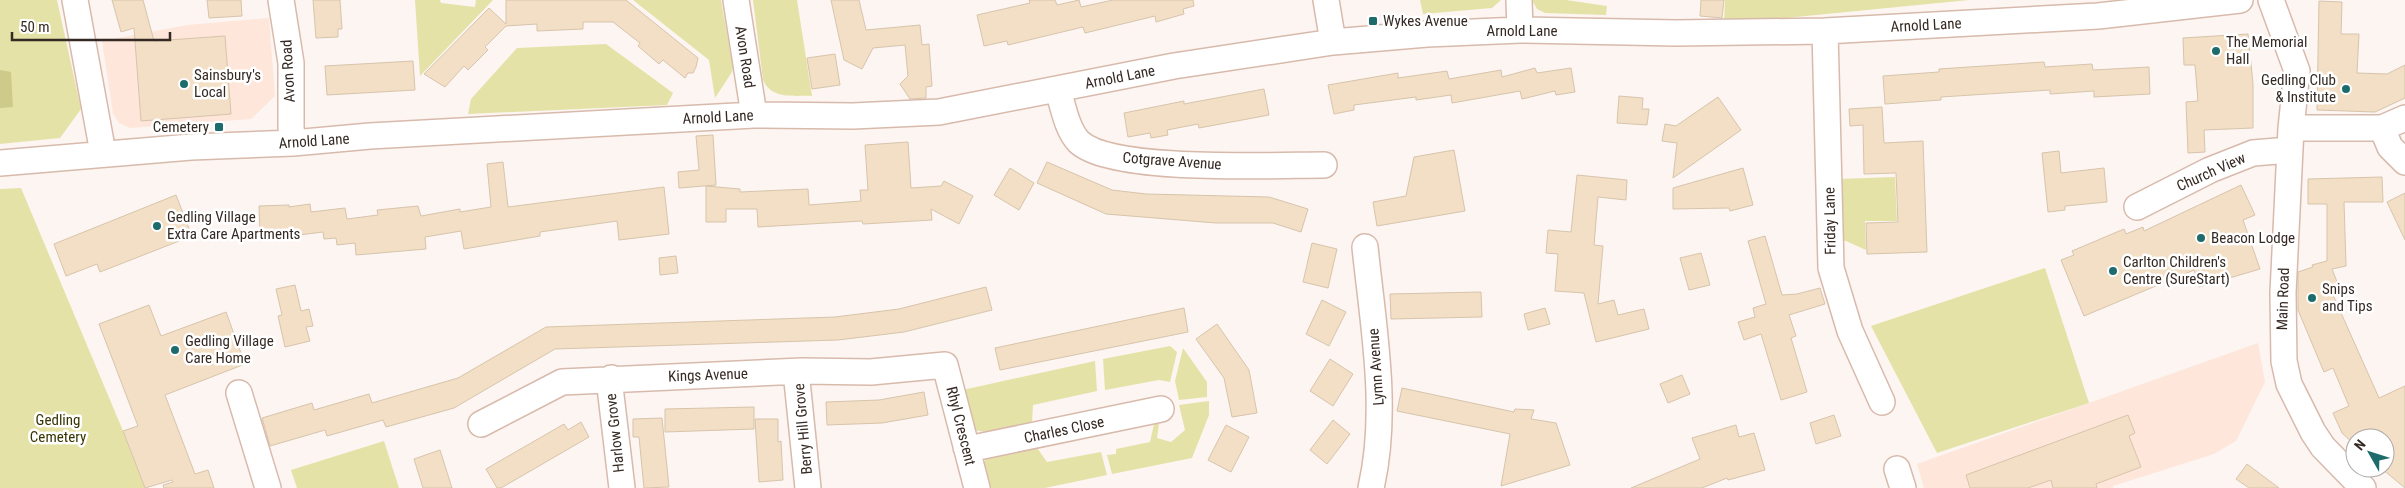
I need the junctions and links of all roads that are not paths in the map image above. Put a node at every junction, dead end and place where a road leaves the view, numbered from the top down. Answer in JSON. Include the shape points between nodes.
{"nodes":[{"id":1,"x":75,"y":0,"type":"edge"},
{"id":2,"x":280,"y":0,"type":"edge"},
{"id":3,"x":736,"y":0,"type":"edge"},
{"id":4,"x":1326,"y":0,"type":"edge"},
{"id":5,"x":1519,"y":0,"type":"edge"},
{"id":6,"x":2231,"y":0,"type":"edge"},
{"id":7,"x":2271,"y":0,"type":"edge"},
{"id":8,"x":1520,"y":30,"type":"junction"},
{"id":9,"x":1825,"y":31,"type":"junction"},
{"id":10,"x":1333,"y":42,"type":"junction"},
{"id":11,"x":1058,"y":90,"type":"junction"},
{"id":12,"x":754,"y":115,"type":"junction"},
{"id":13,"x":2405,"y":118,"type":"edge"},
{"id":14,"x":2382,"y":128,"type":"junction"},
{"id":15,"x":2291,"y":139,"type":"junction"},
{"id":16,"x":293,"y":143,"type":"junction"},
{"id":17,"x":102,"y":154,"type":"junction"},
{"id":18,"x":2405,"y":162,"type":"edge"},
{"id":19,"x":0,"y":163,"type":"edge"},
{"id":20,"x":1324,"y":165,"type":"dead end"},
{"id":21,"x":2137,"y":207,"type":"dead end"},
{"id":22,"x":1365,"y":247,"type":"dead end"},
{"id":23,"x":945,"y":365,"type":"joint"},
{"id":24,"x":802,"y":371,"type":"junction"},
{"id":25,"x":611,"y":378,"type":"junction"},
{"id":26,"x":239,"y":393,"type":"dead end"},
{"id":27,"x":1882,"y":402,"type":"dead end"},
{"id":28,"x":1161,"y":409,"type":"dead end"},
{"id":29,"x":481,"y":424,"type":"dead end"},
{"id":30,"x":966,"y":448,"type":"junction"},
{"id":31,"x":268,"y":488,"type":"edge"},
{"id":32,"x":622,"y":488,"type":"edge"},
{"id":33,"x":808,"y":488,"type":"edge"},
{"id":34,"x":977,"y":488,"type":"edge"},
{"id":35,"x":1371,"y":488,"type":"edge"},
{"id":36,"x":2363,"y":488,"type":"edge"}],
"edges":[{"from":1,"to":17,"type":"street"},
{"from":2,"to":16,"type":"street","name":"Avon Road","via":[[290,63]]},
{"from":3,"to":12,"type":"street","name":"Avon Road"},
{"from":4,"to":10,"type":"street"},
{"from":5,"to":8,"type":"street"},
{"from":6,"to":9,"type":"street","name":"Arnold Lane","via":[[2098,16]]},
{"from":7,"to":15,"type":"street","name":"Main Road","via":[[2297,72]]},
{"from":8,"to":9,"type":"street","name":"Arnold Lane"},
{"from":8,"to":10,"type":"street","name":"Arnold Lane"},
{"from":9,"to":27,"type":"street","name":"Friday Lane","via":[[1831,268],[1850,331]]},
{"from":10,"to":11,"type":"street","name":"Arnold Lane","via":[[1174,66]]},
{"from":11,"to":12,"type":"street","name":"Arnold Lane","via":[[939,112],[853,116]]},
{"from":11,"to":20,"type":"street","name":"Cotgrave Avenue","via":[[1071,131],[1080,143],[1114,157],[1209,165]]},
{"from":12,"to":16,"type":"street","name":"Arnold Lane"},
{"from":13,"to":14,"type":"street"},
{"from":14,"to":15,"type":"street","name":"Church View"},
{"from":14,"to":18,"type":"street","via":[[2390,147]]},
{"from":15,"to":21,"type":"street","name":"Church View","via":[[2210,170]]},
{"from":15,"to":36,"type":"street","name":"Main Road","via":[[2283,293],[2284,362],[2289,384],[2313,432],[2323,447]]},
{"from":16,"to":17,"type":"street","name":"Arnold Lane"},
{"from":17,"to":19,"type":"street","name":"Arnold Lane"},
{"from":22,"to":35,"type":"street","name":"Lymn Avenue","via":[[1376,351],[1379,419]]},
{"from":23,"to":24,"type":"street","name":"Kings Avenue","via":[[871,372]]},
{"from":23,"to":30,"type":"street","name":"Rhyl Crescent"},
{"from":24,"to":25,"type":"street","name":"Kings Avenue"},
{"from":24,"to":33,"type":"street","name":"Berry Hill Grove","via":[[798,381]]},
{"from":25,"to":29,"type":"street","name":"Kings Avenue","via":[[562,382]]},
{"from":25,"to":32,"type":"street","name":"Harlow Grove"},
{"from":26,"to":31,"type":"street"},
{"from":28,"to":30,"type":"street","name":"Charles Close"},
{"from":30,"to":34,"type":"street","name":"Rhyl Crescent"}]}
